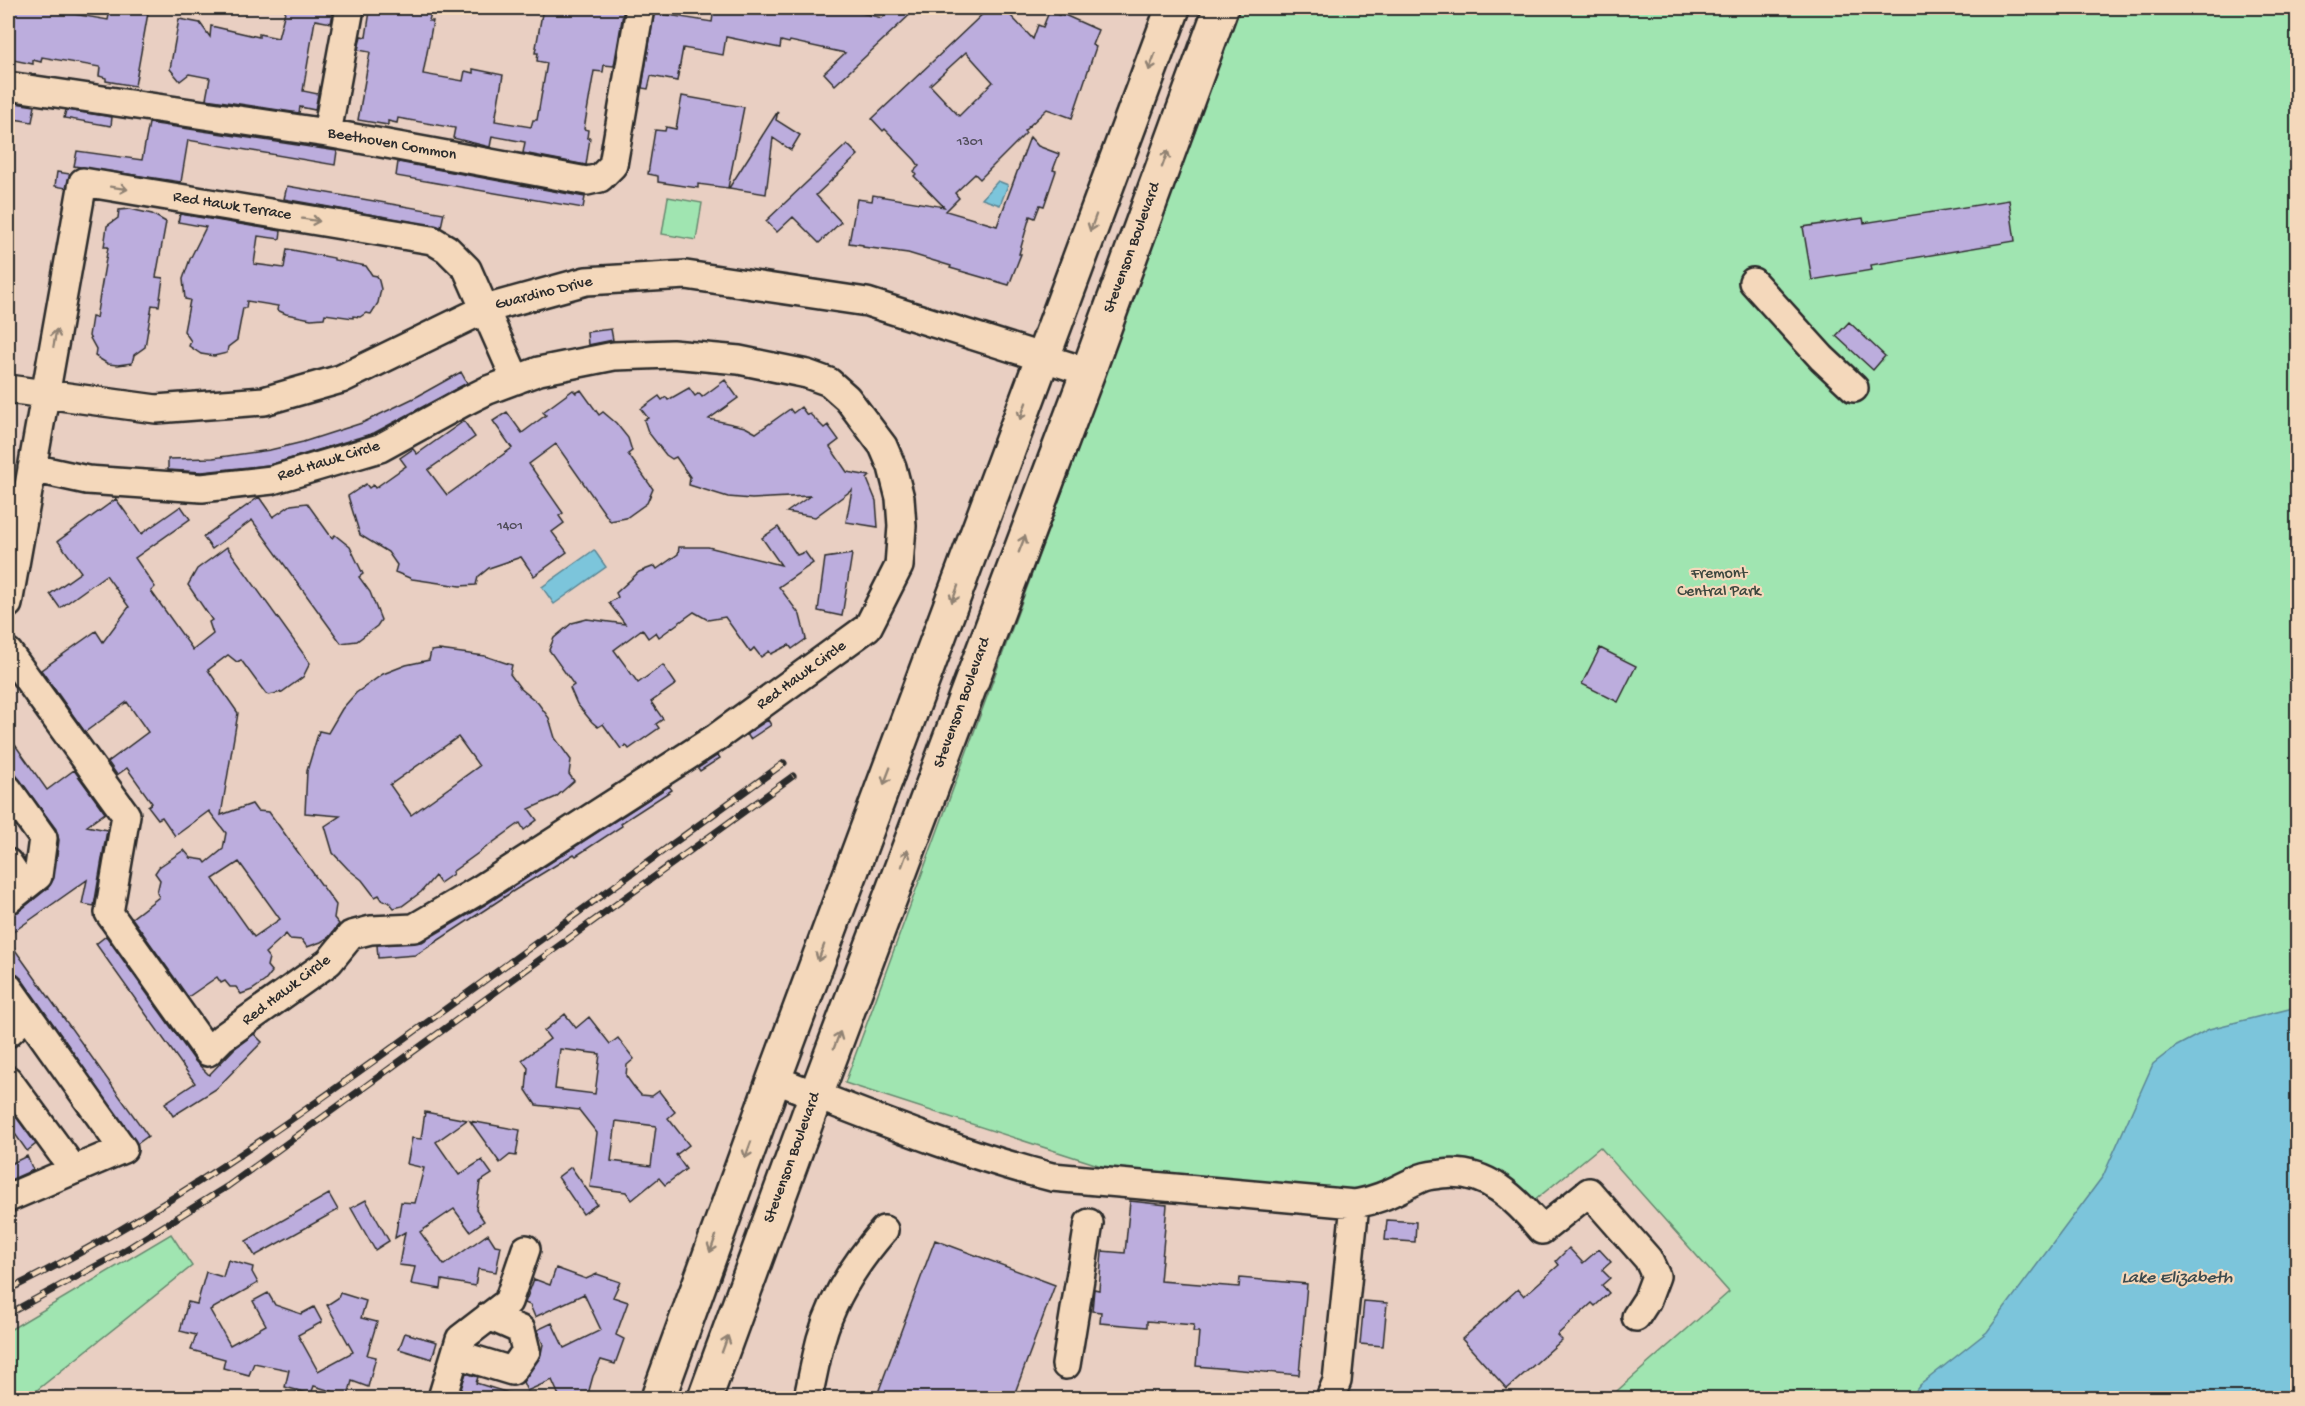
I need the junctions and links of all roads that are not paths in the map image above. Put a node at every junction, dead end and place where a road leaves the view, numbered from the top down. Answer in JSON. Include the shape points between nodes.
{"nodes":[{"id":1,"x":350,"y":8,"type":"edge"},
{"id":2,"x":640,"y":8,"type":"edge"},
{"id":3,"x":1173,"y":8,"type":"edge"},
{"id":4,"x":1221,"y":8,"type":"edge"},
{"id":5,"x":8,"y":86,"type":"edge"},
{"id":6,"x":327,"y":133,"type":"junction"},
{"id":7,"x":1753,"y":282,"type":"dead end"},
{"id":8,"x":484,"y":309,"type":"junction"},
{"id":9,"x":1044,"y":356,"type":"junction"},
{"id":10,"x":1088,"y":372,"type":"junction"},
{"id":11,"x":516,"y":380,"type":"junction"},
{"id":12,"x":1854,"y":388,"type":"dead end"},
{"id":13,"x":8,"y":389,"type":"edge"},
{"id":14,"x":45,"y":396,"type":"junction"},
{"id":15,"x":32,"y":468,"type":"junction"},
{"id":16,"x":8,"y":604,"type":"edge"},
{"id":17,"x":8,"y":652,"type":"edge"},
{"id":18,"x":8,"y":789,"type":"edge"},
{"id":19,"x":8,"y":863,"type":"edge"},
{"id":20,"x":16,"y":893,"type":"edge"},
{"id":21,"x":8,"y":987,"type":"edge"},
{"id":22,"x":27,"y":1014,"type":"junction"},
{"id":23,"x":8,"y":1033,"type":"edge"},
{"id":24,"x":774,"y":1079,"type":"junction"},
{"id":25,"x":8,"y":1080,"type":"edge"},
{"id":26,"x":816,"y":1095,"type":"junction"},
{"id":27,"x":74,"y":1170,"type":"junction"},
{"id":28,"x":8,"y":1198,"type":"edge"},
{"id":29,"x":1355,"y":1204,"type":"junction"},
{"id":30,"x":1089,"y":1223,"type":"dead end"},
{"id":31,"x":884,"y":1230,"type":"dead end"},
{"id":32,"x":526,"y":1249,"type":"dead end"},
{"id":33,"x":489,"y":1316,"type":"junction"},
{"id":34,"x":1636,"y":1317,"type":"dead end"},
{"id":35,"x":456,"y":1354,"type":"junction"},
{"id":36,"x":1066,"y":1365,"type":"dead end"},
{"id":37,"x":442,"y":1398,"type":"edge"},
{"id":38,"x":658,"y":1398,"type":"edge"},
{"id":39,"x":705,"y":1398,"type":"edge"},
{"id":40,"x":808,"y":1398,"type":"edge"},
{"id":41,"x":1330,"y":1398,"type":"edge"}],
"edges":[{"from":1,"to":6,"type":"street"},
{"from":2,"to":6,"type":"street","name":"Beethoven Common","via":[[613,165],[600,178],[587,181]]},
{"from":3,"to":9,"type":"main road","one_way":true},
{"from":10,"to":4,"type":"main road","name":"Stevenson Boulevard","one_way":true},
{"from":5,"to":6,"type":"street","name":"Beethoven Common"},
{"from":7,"to":12,"type":"street"},
{"from":8,"to":9,"type":"street","name":"Guardino Drive","via":[[586,281],[686,275],[867,302]]},
{"from":8,"to":11,"type":"street","name":"Red Hawk Terrace"},
{"from":8,"to":14,"type":"street","name":"Guardino Drive","via":[[341,379],[264,401],[156,409]]},
{"from":14,"to":8,"type":"street","name":"Red Hawk Terrace","one_way":true,"via":[[82,182],[432,240],[467,269]]},
{"from":9,"to":10,"type":"street","name":"Guardino Drive"},
{"from":9,"to":24,"type":"main road","one_way":true},
{"from":26,"to":10,"type":"main road","name":"Stevenson Boulevard","one_way":true},
{"from":11,"to":15,"type":"street","name":"Red Hawk Circle","via":[[462,403],[380,448],[272,480],[202,488],[87,480]]},
{"from":11,"to":17,"type":"street","name":"Red Hawk Circle","via":[[560,366],[614,356],[672,354],[739,360],[829,382],[847,398],[892,466],[903,526],[898,566],[868,627],[717,737],[414,928],[351,935],[329,962],[222,1038],[208,1053],[109,913],[126,815]]},
{"from":13,"to":14,"type":"street","name":"Guardino Drive"},
{"from":14,"to":15,"type":"street"},
{"from":15,"to":16,"type":"street"},
{"from":18,"to":20,"type":"street","via":[[43,838],[38,876]]},
{"from":19,"to":20,"type":"street"},
{"from":21,"to":22,"type":"street"},
{"from":22,"to":23,"type":"street"},
{"from":22,"to":27,"type":"street","via":[[123,1149]]},
{"from":24,"to":26,"type":"street"},
{"from":24,"to":38,"type":"main road","one_way":true},
{"from":25,"to":27,"type":"street"},
{"from":26,"to":29,"type":"street","via":[[1008,1166],[1052,1177]]},
{"from":39,"to":26,"type":"main road","name":"Stevenson Boulevard","one_way":true},
{"from":27,"to":28,"type":"street"},
{"from":29,"to":34,"type":"street","via":[[1393,1194],[1422,1177],[1464,1174],[1489,1180],[1516,1200],[1542,1230],[1589,1192],[1648,1259],[1656,1276]]},
{"from":29,"to":41,"type":"street","via":[[1336,1381]]},
{"from":30,"to":36,"type":"street"},
{"from":31,"to":40,"type":"street","via":[[846,1281],[822,1337]]},
{"from":32,"to":33,"type":"street","via":[[508,1302]]},
{"from":33,"to":35,"type":"street","via":[[460,1339]]},
{"from":33,"to":35,"type":"street","via":[[520,1330],[525,1351],[512,1371]]},
{"from":35,"to":37,"type":"street"}]}
